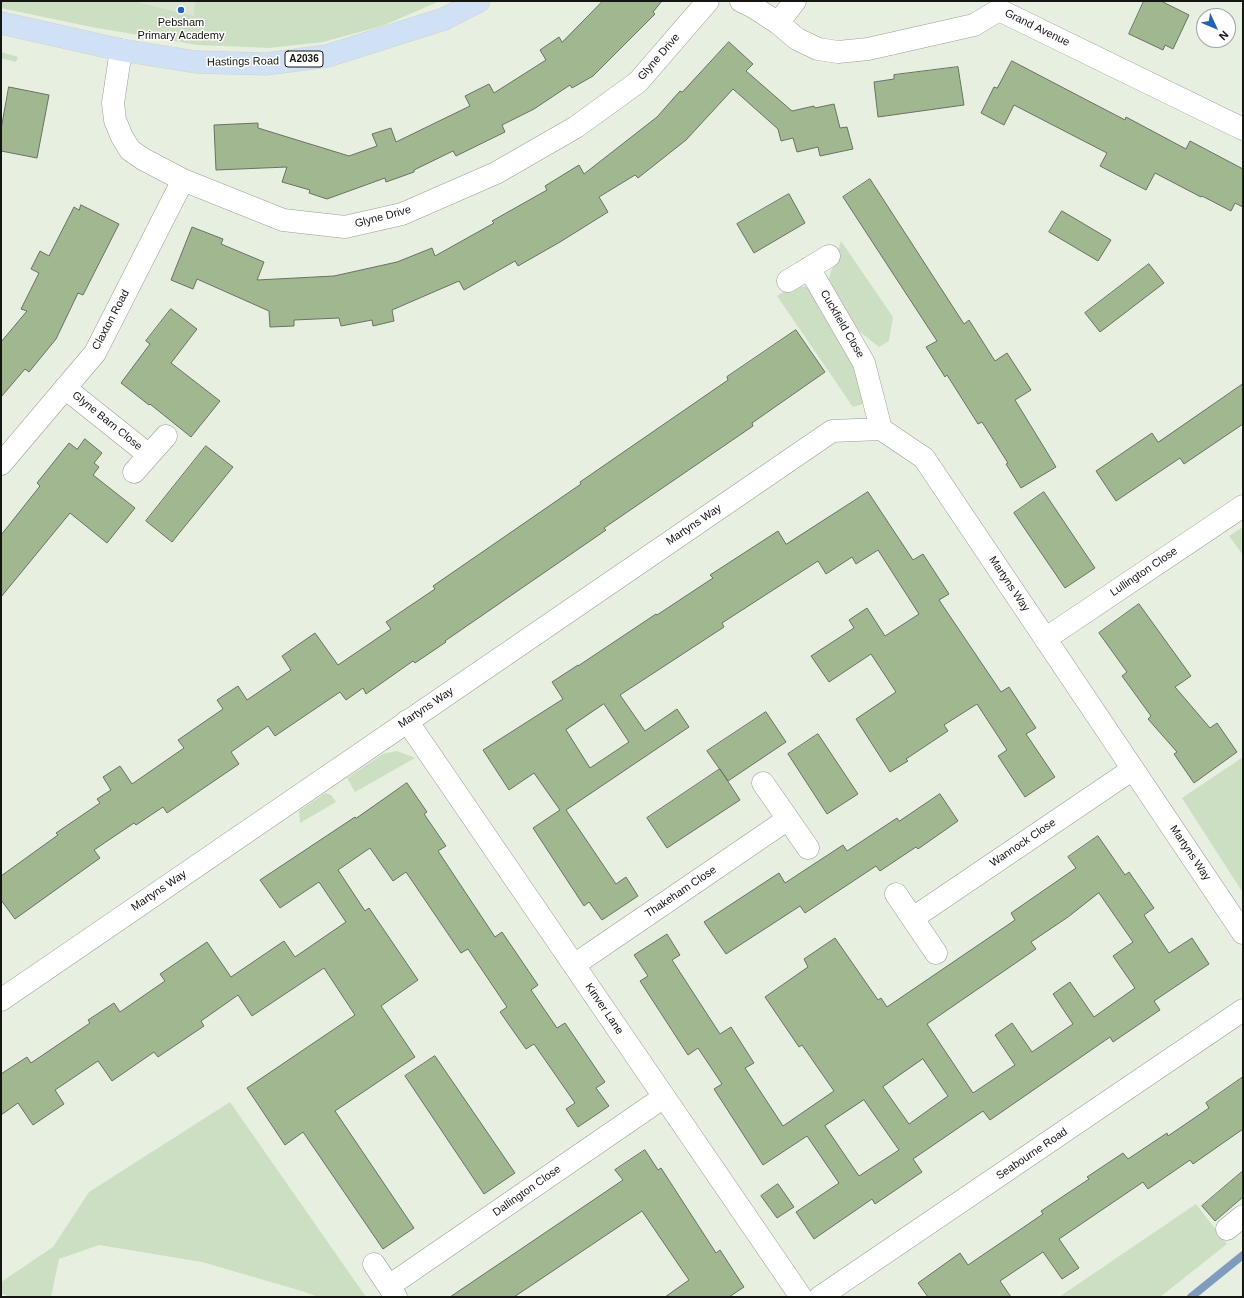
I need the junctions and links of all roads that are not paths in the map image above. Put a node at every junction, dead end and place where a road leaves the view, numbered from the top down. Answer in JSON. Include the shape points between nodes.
{"nodes":[{"id":1,"x":479,"y":1,"type":"edge"},
{"id":2,"x":708,"y":1,"type":"edge"},
{"id":3,"x":741,"y":1,"type":"edge"},
{"id":4,"x":794,"y":1,"type":"edge"},
{"id":5,"x":1003,"y":6,"type":"edge"},
{"id":6,"x":1,"y":23,"type":"edge"},
{"id":7,"x":778,"y":24,"type":"junction"},
{"id":8,"x":121,"y":50,"type":"junction"},
{"id":9,"x":1241,"y":124,"type":"edge"},
{"id":10,"x":183,"y":180,"type":"junction"},
{"id":11,"x":829,"y":256,"type":"dead end"},
{"id":12,"x":809,"y":268,"type":"junction"},
{"id":13,"x":788,"y":281,"type":"dead end"},
{"id":14,"x":65,"y":388,"type":"junction"},
{"id":15,"x":881,"y":429,"type":"junction"},
{"id":16,"x":166,"y":436,"type":"dead end"},
{"id":17,"x":149,"y":455,"type":"junction"},
{"id":18,"x":1,"y":464,"type":"edge"},
{"id":19,"x":134,"y":472,"type":"dead end"},
{"id":20,"x":1243,"y":506,"type":"edge"},
{"id":21,"x":1045,"y":639,"type":"junction"},
{"id":22,"x":407,"y":721,"type":"junction"},
{"id":23,"x":1133,"y":768,"type":"junction"},
{"id":24,"x":763,"y":783,"type":"dead end"},
{"id":25,"x":788,"y":819,"type":"junction"},
{"id":26,"x":808,"y":848,"type":"dead end"},
{"id":27,"x":896,"y":894,"type":"dead end"},
{"id":28,"x":913,"y":918,"type":"junction"},
{"id":29,"x":1243,"y":932,"type":"edge"},
{"id":30,"x":936,"y":953,"type":"dead end"},
{"id":31,"x":574,"y":965,"type":"junction"},
{"id":32,"x":1,"y":1000,"type":"edge"},
{"id":33,"x":1243,"y":1010,"type":"edge"},
{"id":34,"x":664,"y":1097,"type":"junction"},
{"id":35,"x":374,"y":1264,"type":"dead end"},
{"id":36,"x":393,"y":1292,"type":"edge"},
{"id":37,"x":801,"y":1297,"type":"edge"},
{"id":38,"x":820,"y":1297,"type":"edge"}],
"edges":[{"from":1,"to":8,"type":"main road","name":"Hastings Road","number":"A2036","via":[[444,19],[327,56],[266,64],[196,62]]},
{"from":2,"to":10,"type":"street","name":"Glyne Drive","via":[[638,82],[576,127],[496,173],[402,214],[346,227],[282,220]]},
{"from":3,"to":7,"type":"street"},
{"from":4,"to":7,"type":"street"},
{"from":5,"to":7,"type":"street","name":"Grand Avenue","via":[[974,25],[868,49],[838,52],[818,49],[797,39]]},
{"from":5,"to":9,"type":"street","name":"Grand Avenue"},
{"from":6,"to":8,"type":"main road","name":"Hastings Road","number":"A2036"},
{"from":8,"to":10,"type":"street","name":"Glyne Drive","via":[[113,103],[115,120],[122,137],[130,150]]},
{"from":10,"to":14,"type":"street","name":"Claxton Road","via":[[95,353]]},
{"from":11,"to":12,"type":"street"},
{"from":12,"to":13,"type":"street"},
{"from":12,"to":15,"type":"street","name":"Cuckfield Close","via":[[864,363]]},
{"from":14,"to":17,"type":"street","name":"Glyne Barn Close"},
{"from":14,"to":18,"type":"street","name":"Claxton Road"},
{"from":15,"to":21,"type":"street","name":"Martyns Way","via":[[924,458]]},
{"from":15,"to":22,"type":"street","name":"Martyns Way","via":[[832,430]]},
{"from":16,"to":17,"type":"street","name":"Glyne Barn Close"},
{"from":17,"to":19,"type":"street","name":"Glyne Barn Close"},
{"from":20,"to":21,"type":"street","name":"Lullington Close"},
{"from":21,"to":23,"type":"street","name":"Martyns Way"},
{"from":22,"to":31,"type":"street","name":"Kinver Lane"},
{"from":22,"to":32,"type":"street","name":"Martyns Way"},
{"from":23,"to":28,"type":"street","name":"Wannock Close"},
{"from":23,"to":29,"type":"street","name":"Martyns Way"},
{"from":24,"to":25,"type":"street"},
{"from":25,"to":26,"type":"street"},
{"from":25,"to":31,"type":"street","name":"Thakeham Close"},
{"from":27,"to":28,"type":"street"},
{"from":28,"to":30,"type":"street"},
{"from":31,"to":34,"type":"street","name":"Kinver Lane"},
{"from":33,"to":38,"type":"street","name":"Seabourne Road"},
{"from":34,"to":36,"type":"street","name":"Dallington Close"},
{"from":34,"to":37,"type":"street","name":"Kinver Lane"},
{"from":35,"to":36,"type":"street","name":"Dallington Close"}]}
